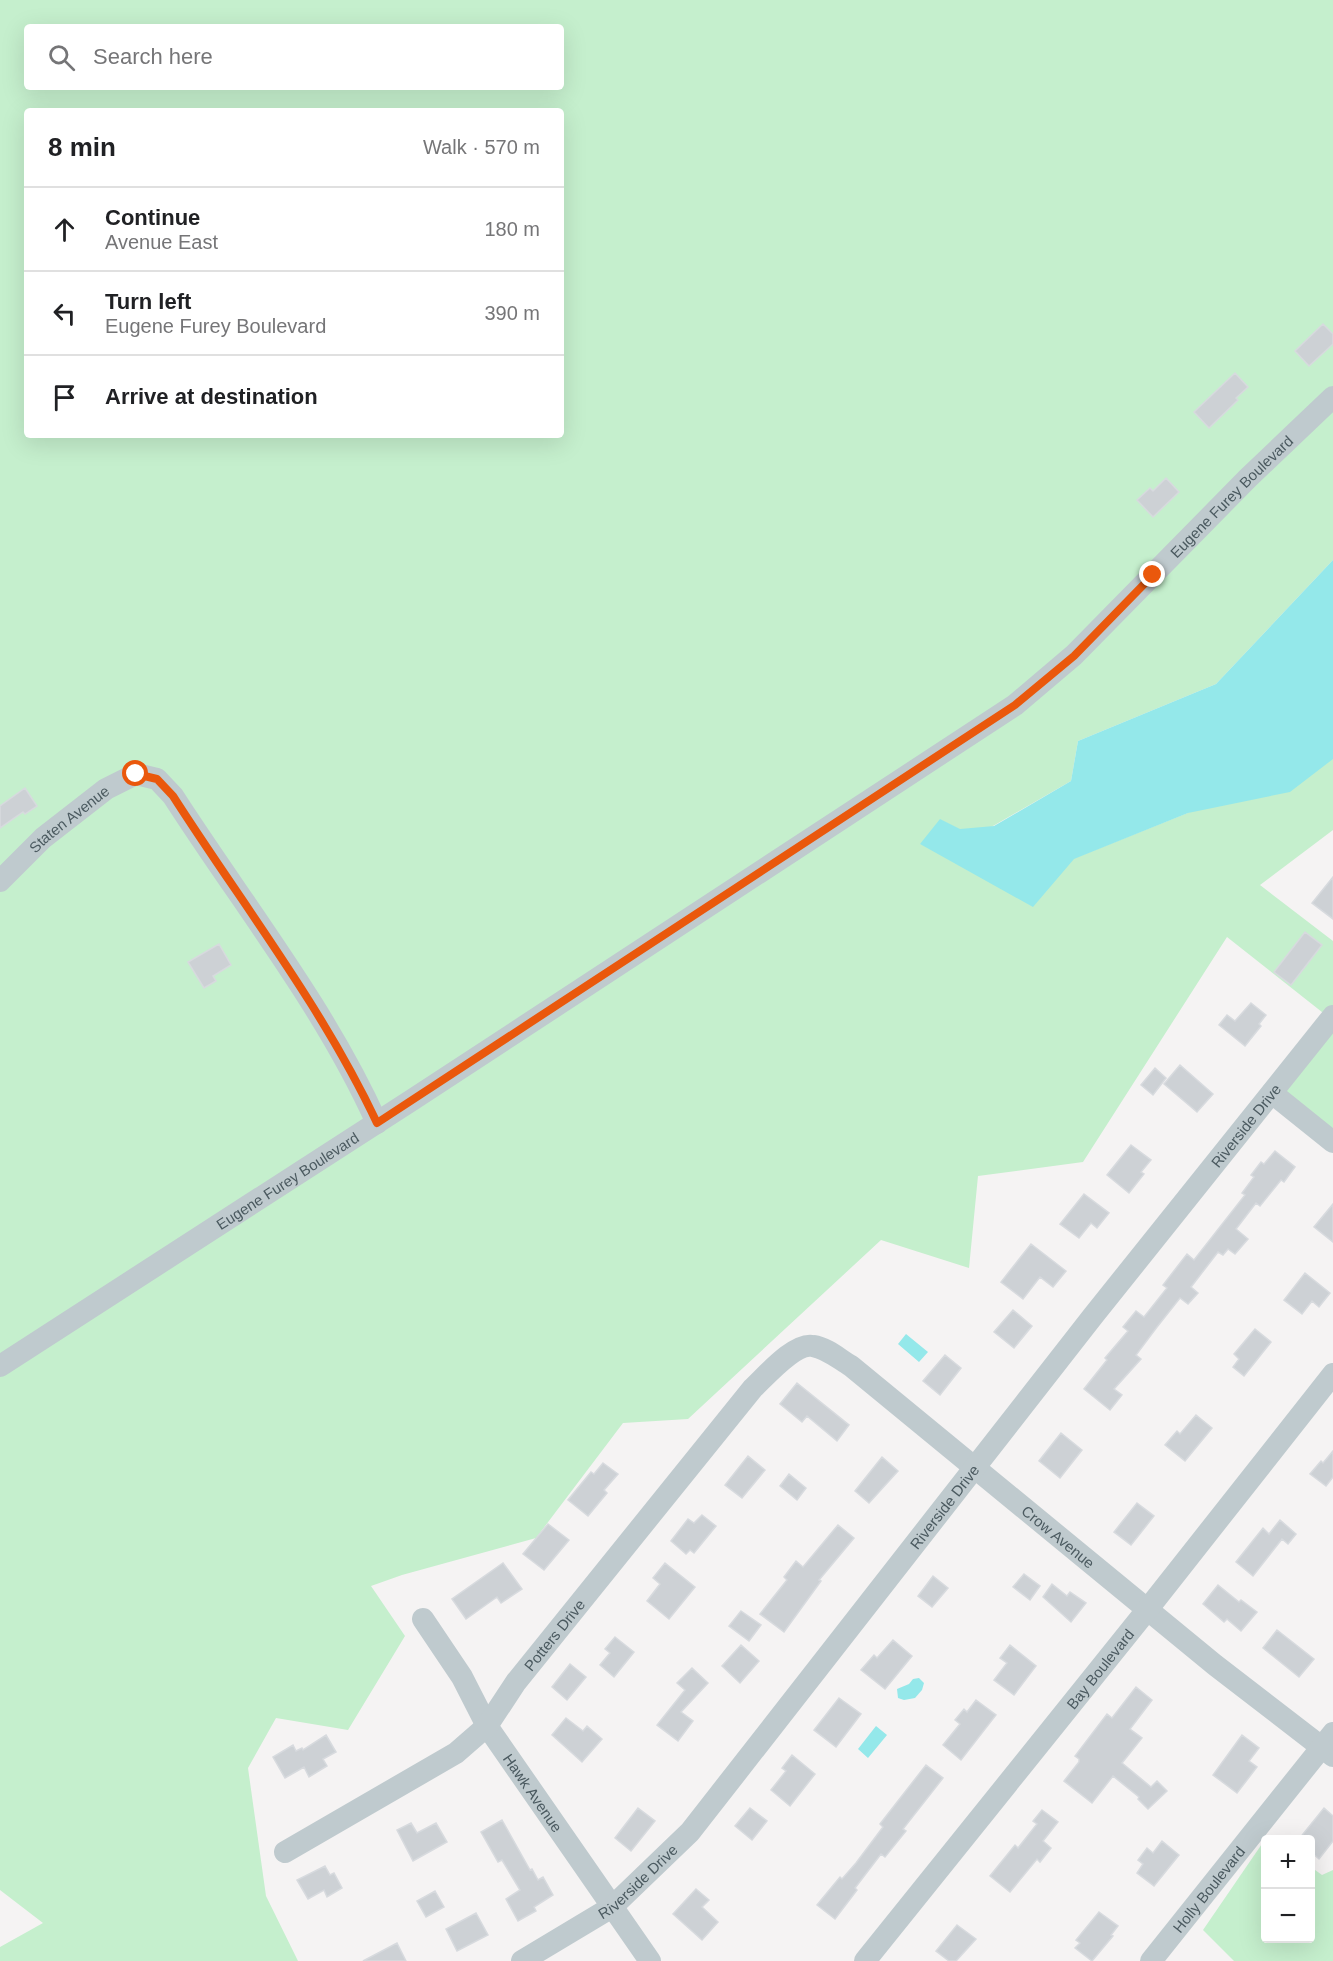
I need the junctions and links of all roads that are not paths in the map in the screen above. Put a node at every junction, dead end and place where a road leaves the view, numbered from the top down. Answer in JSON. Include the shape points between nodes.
{"nodes":[{"id":1,"x":1333,"y":397,"type":"edge"},
{"id":2,"x":0,"y":881,"type":"edge"},
{"id":3,"x":1333,"y":1016,"type":"edge"},
{"id":4,"x":1272,"y":1093,"type":"junction"},
{"id":5,"x":377,"y":1123,"type":"junction"},
{"id":6,"x":1333,"y":1142,"type":"edge"},
{"id":7,"x":779,"y":1363,"type":"joint"},
{"id":8,"x":0,"y":1365,"type":"edge"},
{"id":9,"x":1333,"y":1374,"type":"edge"},
{"id":10,"x":975,"y":1469,"type":"junction"},
{"id":11,"x":1147,"y":1610,"type":"junction"},
{"id":12,"x":423,"y":1619,"type":"dead end"},
{"id":13,"x":487,"y":1726,"type":"junction"},
{"id":14,"x":1329,"y":1746,"type":"edge"},
{"id":15,"x":285,"y":1852,"type":"dead end"},
{"id":16,"x":612,"y":1907,"type":"junction"},
{"id":17,"x":522,"y":1961,"type":"edge"},
{"id":18,"x":650,"y":1961,"type":"edge"},
{"id":19,"x":866,"y":1961,"type":"edge"},
{"id":20,"x":1151,"y":1961,"type":"edge"}],
"edges":[{"from":1,"to":5,"type":"street","name":"Eugene Furey Boulevard","via":[[1074,656],[1015,705]]},
{"from":2,"to":5,"type":"street","name":"Staten Avenue","via":[[43,838],[106,789],[136,774],[157,779],[173,796],[299,984]]},
{"from":3,"to":4,"type":"street","name":"Riverside Drive"},
{"from":4,"to":6,"type":"street"},
{"from":4,"to":10,"type":"street","name":"Riverside Drive"},
{"from":5,"to":8,"type":"street","name":"Eugene Furey Boulevard"},
{"from":7,"to":10,"type":"street","name":"Crow Avenue","via":[[802,1347],[821,1348],[851,1366]]},
{"from":7,"to":13,"type":"street","name":"Potters Drive","via":[[753,1388],[516,1682]]},
{"from":9,"to":11,"type":"street","name":"Bay Boulevard"},
{"from":10,"to":11,"type":"street","name":"Crow Avenue"},
{"from":10,"to":16,"type":"street","name":"Riverside Drive","via":[[690,1832]]},
{"from":11,"to":14,"type":"street","name":"Crow Avenue"},
{"from":11,"to":19,"type":"street","name":"Bay Boulevard"},
{"from":12,"to":13,"type":"street","name":"Hawk Avenue","via":[[462,1677]]},
{"from":13,"to":15,"type":"street","name":"Potters Drive","via":[[456,1753]]},
{"from":13,"to":16,"type":"street","name":"Hawk Avenue"},
{"from":14,"to":20,"type":"street","name":"Holly Boulevard"},
{"from":16,"to":17,"type":"street","name":"Riverside Drive"},
{"from":16,"to":18,"type":"street","name":"Hawk Avenue"}]}
